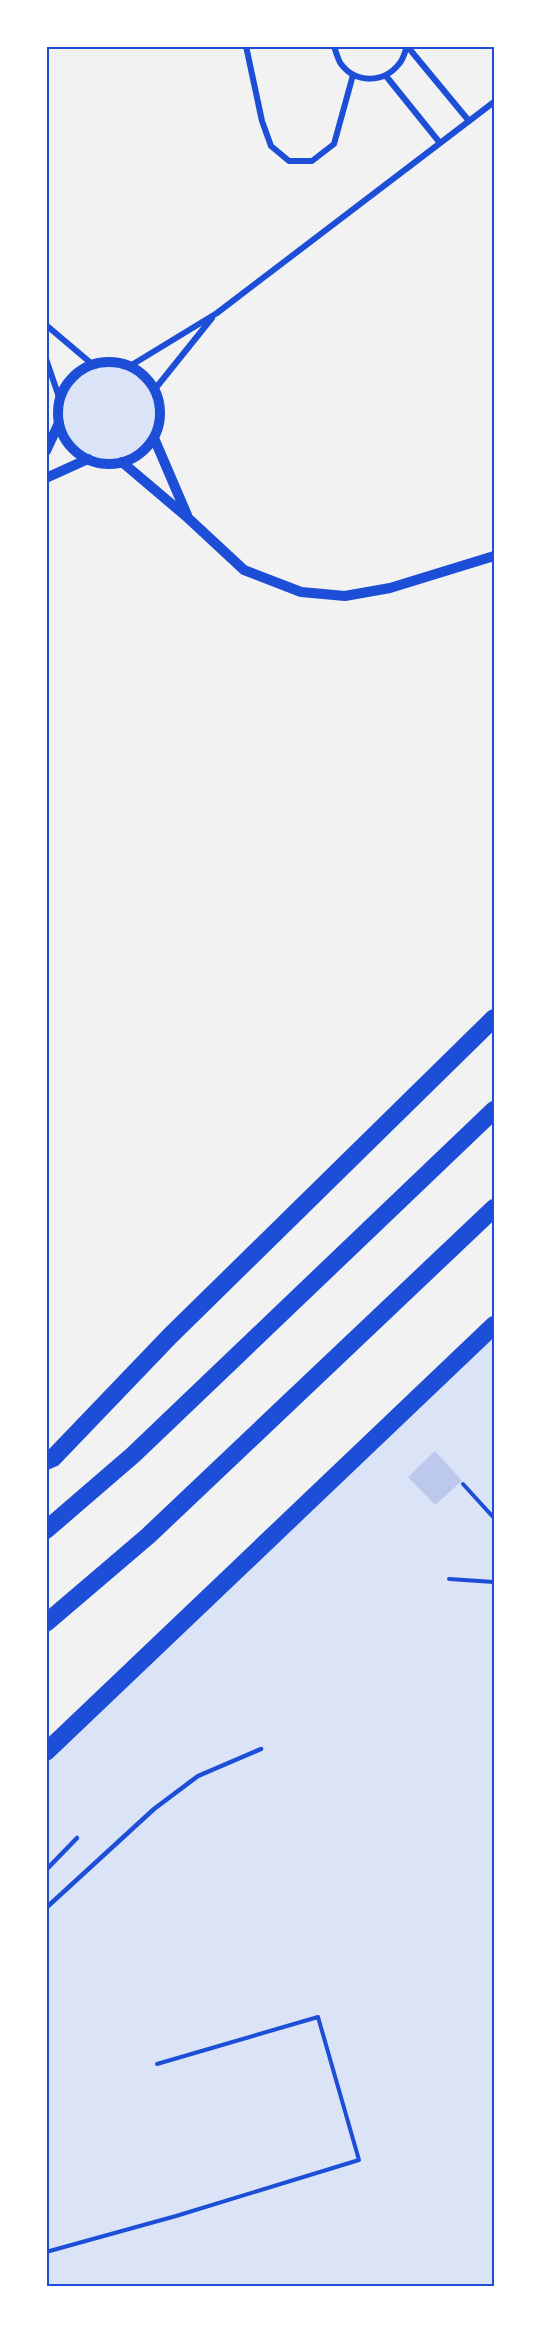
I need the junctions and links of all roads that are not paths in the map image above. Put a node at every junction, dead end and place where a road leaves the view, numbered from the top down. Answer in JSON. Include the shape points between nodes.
{"nodes":[{"id":1,"x":246,"y":46,"type":"edge"},
{"id":2,"x":334,"y":46,"type":"edge"},
{"id":3,"x":407,"y":46,"type":"edge"},
{"id":4,"x":352,"y":75,"type":"junction"},
{"id":5,"x":386,"y":76,"type":"junction"},
{"id":6,"x":495,"y":102,"type":"edge"},
{"id":7,"x":469,"y":121,"type":"junction"},
{"id":8,"x":440,"y":143,"type":"junction"},
{"id":9,"x":217,"y":313,"type":"junction"},
{"id":10,"x":46,"y":325,"type":"edge"},
{"id":11,"x":46,"y":359,"type":"edge"},
{"id":12,"x":92,"y":364,"type":"junction"},
{"id":13,"x":130,"y":366,"type":"junction"},
{"id":14,"x":155,"y":389,"type":"junction"},
{"id":15,"x":60,"y":400,"type":"junction"},
{"id":16,"x":59,"y":423,"type":"junction"},
{"id":17,"x":154,"y":438,"type":"junction"},
{"id":18,"x":46,"y":451,"type":"edge"},
{"id":19,"x":88,"y":459,"type":"junction"},
{"id":20,"x":122,"y":462,"type":"junction"},
{"id":21,"x":46,"y":478,"type":"edge"},
{"id":22,"x":188,"y":518,"type":"junction"},
{"id":23,"x":495,"y":556,"type":"edge"},
{"id":24,"x":495,"y":1018,"type":"edge"},
{"id":25,"x":495,"y":1110,"type":"edge"},
{"id":26,"x":495,"y":1208,"type":"edge"},
{"id":27,"x":495,"y":1325,"type":"edge"},
{"id":28,"x":46,"y":1461,"type":"edge"},
{"id":29,"x":46,"y":1530,"type":"edge"},
{"id":30,"x":46,"y":1623,"type":"edge"},
{"id":31,"x":261,"y":1749,"type":"dead end"},
{"id":32,"x":46,"y":1752,"type":"edge"},
{"id":33,"x":77,"y":1838,"type":"dead end"},
{"id":34,"x":46,"y":1870,"type":"edge"},
{"id":35,"x":46,"y":1908,"type":"edge"}],
"edges":[{"from":1,"to":4,"type":"street","via":[[271,146],[289,161],[312,161],[334,144]]},
{"from":2,"to":4,"type":"street","via":[[340,63]]},
{"from":3,"to":5,"type":"street","via":[[401,63]]},
{"from":3,"to":7,"type":"street"},
{"from":4,"to":5,"type":"street","via":[[369,79]]},
{"from":5,"to":8,"type":"street"},
{"from":6,"to":7,"type":"street"},
{"from":7,"to":8,"type":"street"},
{"from":8,"to":9,"type":"street"},
{"from":9,"to":13,"type":"street"},
{"from":9,"to":14,"type":"street"},
{"from":10,"to":12,"type":"street"},
{"from":11,"to":15,"type":"street"},
{"from":12,"to":13,"type":"street"},
{"from":12,"to":15,"type":"street","via":[[71,378]]},
{"from":13,"to":14,"type":"street"},
{"from":14,"to":17,"type":"street","via":[[160,406]]},
{"from":15,"to":16,"type":"street"},
{"from":16,"to":18,"type":"street"},
{"from":16,"to":19,"type":"street","via":[[68,443]]},
{"from":17,"to":20,"type":"street","via":[[142,452]]},
{"from":17,"to":22,"type":"street"},
{"from":19,"to":20,"type":"street"},
{"from":19,"to":21,"type":"street"},
{"from":20,"to":22,"type":"street"},
{"from":22,"to":23,"type":"street","via":[[244,570],[301,592],[345,596],[390,588]]},
{"from":24,"to":28,"type":"highway"},
{"from":25,"to":29,"type":"highway","via":[[133,1455]]},
{"from":26,"to":30,"type":"highway","via":[[148,1536]]},
{"from":27,"to":32,"type":"highway"},
{"from":31,"to":35,"type":"lane","via":[[198,1776],[162,1802]]},
{"from":33,"to":34,"type":"lane"}]}
